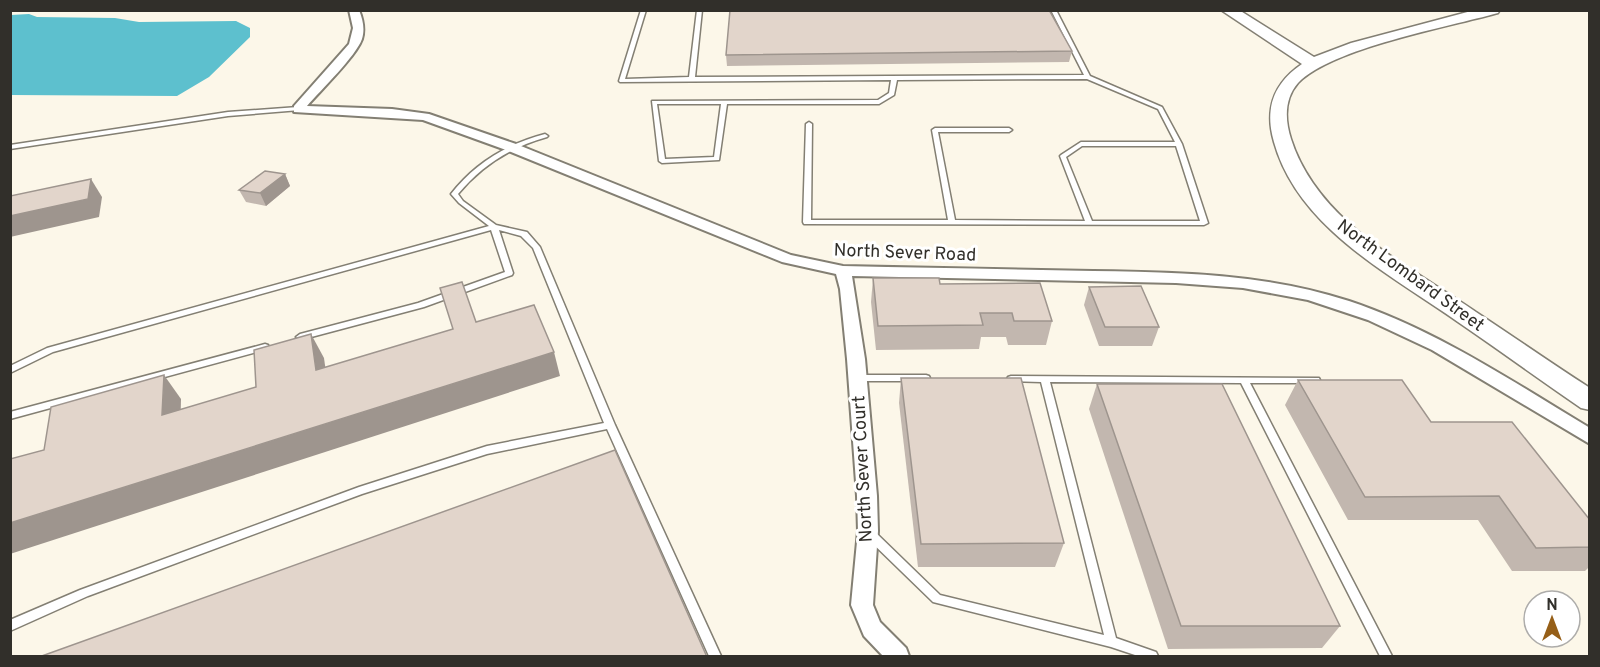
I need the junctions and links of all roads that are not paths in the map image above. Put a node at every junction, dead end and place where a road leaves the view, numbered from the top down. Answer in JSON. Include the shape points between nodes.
{"nodes":[{"id":1,"x":354,"y":10,"type":"edge"},
{"id":2,"x":644,"y":10,"type":"edge"},
{"id":3,"x":700,"y":10,"type":"edge"},
{"id":4,"x":1053,"y":10,"type":"edge"},
{"id":5,"x":1228,"y":10,"type":"edge"},
{"id":6,"x":1493,"y":10,"type":"edge"},
{"id":7,"x":1314,"y":64,"type":"junction"},
{"id":8,"x":1088,"y":77,"type":"junction"},
{"id":9,"x":894,"y":78,"type":"junction"},
{"id":10,"x":692,"y":79,"type":"junction"},
{"id":11,"x":724,"y":102,"type":"junction"},
{"id":12,"x":298,"y":109,"type":"junction"},
{"id":13,"x":809,"y":124,"type":"dead end"},
{"id":14,"x":1009,"y":130,"type":"dead end"},
{"id":15,"x":544,"y":136,"type":"dead end"},
{"id":16,"x":1179,"y":144,"type":"junction"},
{"id":17,"x":10,"y":147,"type":"edge"},
{"id":18,"x":511,"y":147,"type":"junction"},
{"id":19,"x":952,"y":222,"type":"junction"},
{"id":20,"x":1089,"y":222,"type":"junction"},
{"id":21,"x":494,"y":227,"type":"junction"},
{"id":22,"x":843,"y":271,"type":"junction"},
{"id":23,"x":296,"y":339,"type":"edge"},
{"id":24,"x":273,"y":345,"type":"edge"},
{"id":25,"x":10,"y":370,"type":"edge"},
{"id":26,"x":858,"y":378,"type":"junction"},
{"id":27,"x":940,"y":378,"type":"edge"},
{"id":28,"x":998,"y":379,"type":"edge"},
{"id":29,"x":1045,"y":379,"type":"junction"},
{"id":30,"x":1244,"y":380,"type":"junction"},
{"id":31,"x":1325,"y":381,"type":"edge"},
{"id":32,"x":1590,"y":401,"type":"edge"},
{"id":33,"x":10,"y":416,"type":"edge"},
{"id":34,"x":610,"y":425,"type":"junction"},
{"id":35,"x":1590,"y":437,"type":"edge"},
{"id":36,"x":868,"y":531,"type":"junction"},
{"id":37,"x":10,"y":626,"type":"edge"},
{"id":38,"x":1111,"y":642,"type":"junction"},
{"id":39,"x":716,"y":657,"type":"edge"},
{"id":40,"x":898,"y":657,"type":"edge"},
{"id":41,"x":1152,"y":657,"type":"edge"},
{"id":42,"x":1386,"y":657,"type":"edge"}],
"edges":[{"from":1,"to":12,"type":"street","via":[[359,23],[354,45]]},
{"from":2,"to":10,"type":"lane","via":[[622,81]]},
{"from":3,"to":10,"type":"lane"},
{"from":4,"to":8,"type":"lane"},
{"from":5,"to":7,"type":"main road"},
{"from":6,"to":7,"type":"main road","name":"North Lombard Street","via":[[1344,51]]},
{"from":7,"to":32,"type":"main road","name":"North Lombard Street","via":[[1285,88],[1278,105],[1284,150],[1311,194],[1340,224],[1386,261]]},
{"from":8,"to":9,"type":"lane"},
{"from":8,"to":16,"type":"lane","via":[[1160,108]]},
{"from":9,"to":10,"type":"lane"},
{"from":9,"to":11,"type":"lane","via":[[892,94],[879,102]]},
{"from":11,"to":11,"type":"lane","via":[[654,102],[662,161],[717,159]]},
{"from":12,"to":17,"type":"lane","via":[[228,114]]},
{"from":12,"to":18,"type":"street","name":"North Sever Road","via":[[425,117]]},
{"from":13,"to":19,"type":"lane","via":[[807,222]]},
{"from":14,"to":19,"type":"lane","via":[[935,130]]},
{"from":15,"to":18,"type":"lane"},
{"from":16,"to":20,"type":"lane","via":[[1081,144],[1063,156]]},
{"from":16,"to":20,"type":"lane","via":[[1204,223]]},
{"from":18,"to":21,"type":"lane","via":[[477,171],[454,194]]},
{"from":18,"to":22,"type":"street","name":"North Sever Road","via":[[787,259]]},
{"from":19,"to":20,"type":"lane"},
{"from":21,"to":23,"type":"lane","via":[[509,273],[421,304]]},
{"from":21,"to":25,"type":"lane","via":[[50,350]]},
{"from":21,"to":34,"type":"lane","via":[[524,234],[536,247]]},
{"from":22,"to":26,"type":"street","name":"North Sever Court"},
{"from":22,"to":35,"type":"street","name":"North Sever Road","via":[[1150,277],[1256,284],[1300,293],[1357,310],[1417,335]]},
{"from":24,"to":33,"type":"lane"},
{"from":26,"to":27,"type":"lane"},
{"from":26,"to":36,"type":"street","name":"North Sever Court"},
{"from":28,"to":29,"type":"lane"},
{"from":29,"to":30,"type":"lane"},
{"from":29,"to":38,"type":"lane"},
{"from":30,"to":31,"type":"lane"},
{"from":30,"to":42,"type":"lane"},
{"from":34,"to":37,"type":"lane","via":[[487,450],[359,491],[84,594]]},
{"from":34,"to":39,"type":"lane"},
{"from":36,"to":38,"type":"lane","via":[[937,599]]},
{"from":36,"to":40,"type":"street","name":"North Sever Court","via":[[862,605],[872,629]]},
{"from":38,"to":41,"type":"lane"}]}
